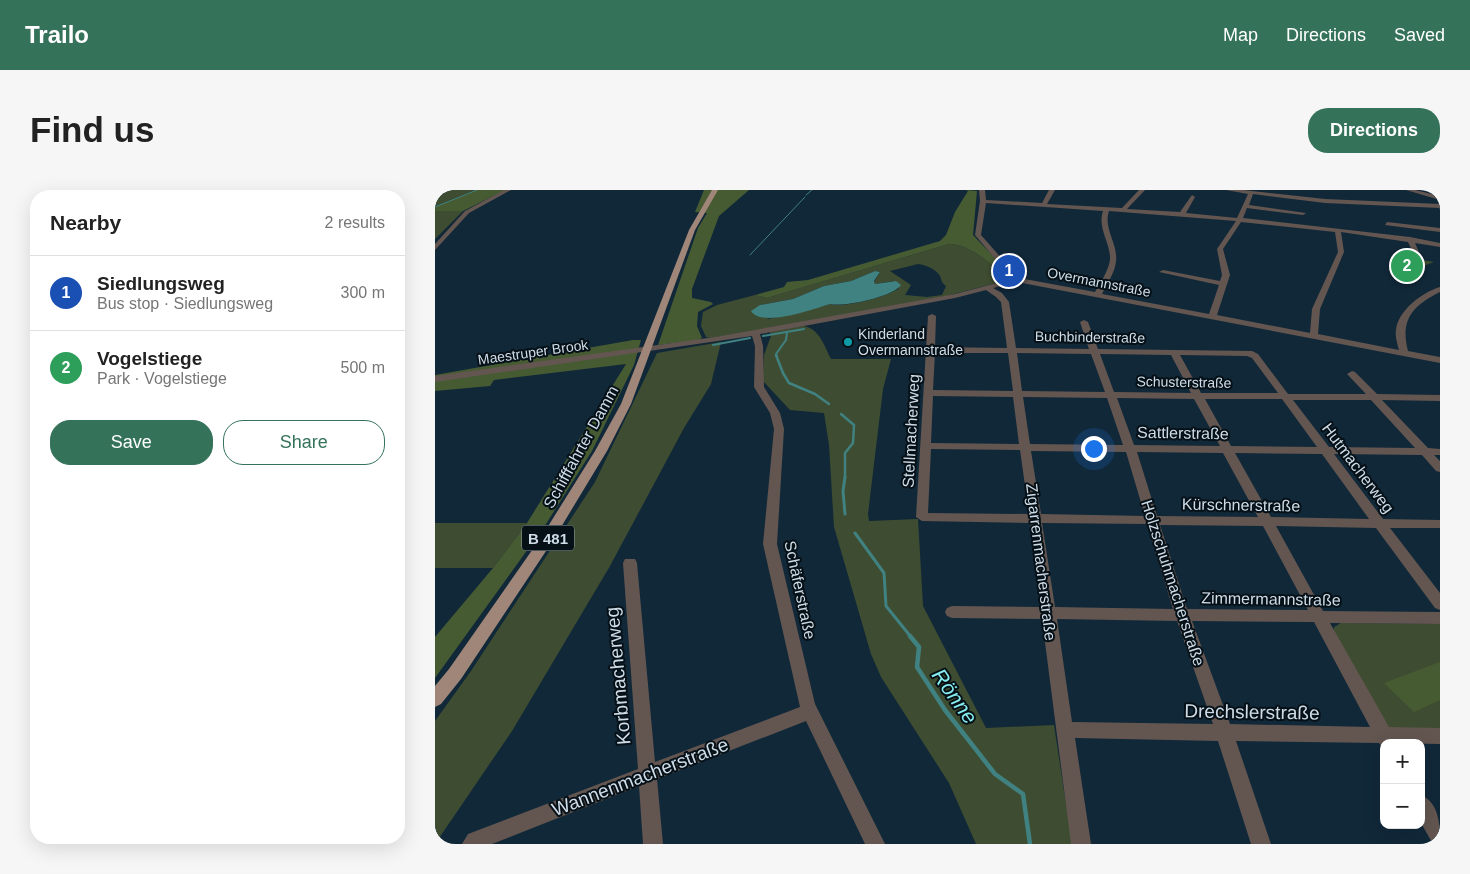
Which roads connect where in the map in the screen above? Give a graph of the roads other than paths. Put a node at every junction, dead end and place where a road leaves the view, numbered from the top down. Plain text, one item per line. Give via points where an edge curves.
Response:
1 (508, 190) edge
2 (715, 190) edge
3 (982, 190) edge
4 (1052, 190) edge
5 (1142, 190) edge
6 (1229, 190) edge
7 (1409, 190) edge
8 (1251, 193) junction
9 (1192, 197) dead end
10 (1440, 198) edge
11 (983, 201) junction
12 (1044, 204) junction
13 (1244, 206) junction
14 (1440, 206) edge
15 (1107, 208) junction
16 (1124, 209) junction
17 (1303, 213) dead end
18 (1182, 214) junction
19 (1239, 219) junction
20 (1387, 224) dead end
21 (1338, 230) junction
22 (1440, 230) edge
23 (1410, 240) junction
24 (1440, 245) edge
25 (435, 248) edge
26 (1419, 259) dead end
27 (1163, 272) dead end
28 (1017, 280) junction
29 (1223, 284) junction
30 (987, 288) junction
31 (1440, 289) edge
32 (1097, 296) junction
33 (932, 316) dead end
34 (1212, 317) junction
35 (1084, 322) dead end
36 (755, 333) junction
37 (1315, 336) junction
38 (931, 350) junction
39 (1012, 350) junction
40 (1094, 351) junction
41 (634, 352) joint
42 (1174, 352) junction
43 (1249, 353) joint
44 (1404, 353) junction
45 (1440, 360) edge
46 (1352, 374) dead end
47 (435, 379) edge
48 (928, 393) junction
49 (1018, 394) junction
50 (1110, 394) junction
51 (1199, 396) junction
52 (1285, 397) junction
53 (1373, 398) junction
54 (1440, 398) edge
55 (925, 446) junction
56 (1027, 447) junction
57 (1130, 448) junction
58 (1228, 450) junction
59 (1325, 451) junction
60 (1425, 452) junction
61 (1440, 452) edge
62 (1440, 468) edge
63 (922, 517) joint
64 (1036, 518) junction
65 (1151, 520) junction
66 (1265, 521) junction
67 (1379, 523) junction
68 (1440, 524) edge
69 (629, 563) dead end
70 (1440, 604) edge
71 (952, 612) dead end
72 (1047, 613) junction
73 (1182, 615) junction
74 (1321, 618) junction
75 (1440, 618) edge
76 (435, 699) edge
77 (810, 711) junction
78 (1064, 730) junction
79 (1224, 732) junction
80 (1440, 736) edge
81 (1386, 739) edge
82 (648, 774) junction
83 (1425, 811) edge
84 (1440, 838) edge
85 (471, 844) edge
86 (653, 844) edge
87 (875, 844) edge
88 (1081, 844) edge
89 (1261, 844) edge

1 - 25 street via 467,212
2 - 76 main road, Schifffahrter Damm / B 481 via 692,230 626,404 601,451 547,539
3 - 11 street
4 - 12 street
5 - 16 street
6 - 8 street
7 - 10 street
8 - 13 street
8 - 14 street via 1325,201
9 - 18 street
11 - 12 street
11 - 28 street via 978,235
12 - 15 street
13 - 17 street
13 - 19 street
15 - 16 street
15 - 32 street via 1103,221 1114,258
16 - 18 street
18 - 19 street
19 - 21 street
19 - 29 street via 1220,249 1226,275
20 - 22 street
21 - 23 street
21 - 37 street via 1341,252 1316,309
23 - 24 street
23 - 26 street
27 - 29 street
28 - 30 street, Overmannstraße
28 - 32 street, Overmannstraße
29 - 34 street
30 - 36 street, Overmannstraße
30 - 39 street, Zigarrenmacherstraße via 1005,302
31 - 44 street via 1418,302 1403,320 1399,328
32 - 34 street, Overmannstraße
33 - 38 street, Stellmacherweg
34 - 37 street, Overmannstraße
35 - 40 street, Holzschuhmacherstraße
36 - 41 street, Overmannstraße
36 - 77 street, Schäferstraße via 759,346 759,387 775,413 779,429 770,544
37 - 44 street, Overmannstraße
38 - 39 street, Buchbinderstraße
38 - 48 street, Stellmacherweg
39 - 40 street, Buchbinderstraße
39 - 49 street, Zigarrenmacherstraße
40 - 42 street, Buchbinderstraße
40 - 50 street, Holzschuhmacherstraße
41 - 47 street, Maestruper Brook
42 - 43 street, Buchbinderstraße
42 - 51 street
43 - 52 street, Hutmacherweg via 1255,356
44 - 45 street, Overmannstraße
46 - 53 street
48 - 49 street, Schusterstraße
48 - 55 street, Stellmacherweg
49 - 50 street, Schusterstraße
49 - 56 street, Zigarrenmacherstraße
50 - 51 street, Schusterstraße
50 - 57 street, Holzschuhmacherstraße
51 - 52 street, Schusterstraße
51 - 58 street
52 - 53 street, Schusterstraße
52 - 59 street, Hutmacherweg
53 - 54 street, Schusterstraße
53 - 60 street
55 - 56 street, Sattlerstraße
55 - 63 street, Stellmacherweg
56 - 57 street, Sattlerstraße
56 - 64 street, Zigarrenmacherstraße
57 - 58 street, Sattlerstraße
57 - 65 street, Holzschuhmacherstraße
58 - 59 street, Sattlerstraße
58 - 66 street
59 - 60 street, Sattlerstraße
59 - 67 street, Hutmacherweg
60 - 61 street, Sattlerstraße
60 - 62 street
63 - 64 street, Kürschnerstraße
64 - 65 street, Kürschnerstraße
64 - 72 street, Zigarrenmacherstraße
65 - 66 street, Kürschnerstraße
65 - 73 street, Holzschuhmacherstraße
66 - 67 street, Kürschnerstraße
66 - 74 street
67 - 68 street, Kürschnerstraße
67 - 70 street, Hutmacherweg
69 - 82 street, Korbmacherweg
71 - 72 street, Zimmermannstraße
72 - 73 street, Zimmermannstraße
72 - 78 street, Zigarrenmacherstraße
73 - 74 street, Zimmermannstraße
73 - 79 street, Holzschuhmacherstraße
74 - 75 street, Zimmermannstraße
74 - 81 street
77 - 82 street, Wannenmacherstraße
77 - 87 street, Schäferstraße
78 - 79 street, Drechslerstraße
78 - 88 street, Zigarrenmacherstraße
79 - 81 street, Drechslerstraße
79 - 89 street, Holzschuhmacherstraße
80 - 81 street, Drechslerstraße
82 - 85 street, Wannenmacherstraße
82 - 86 street, Korbmacherweg
83 - 84 street

